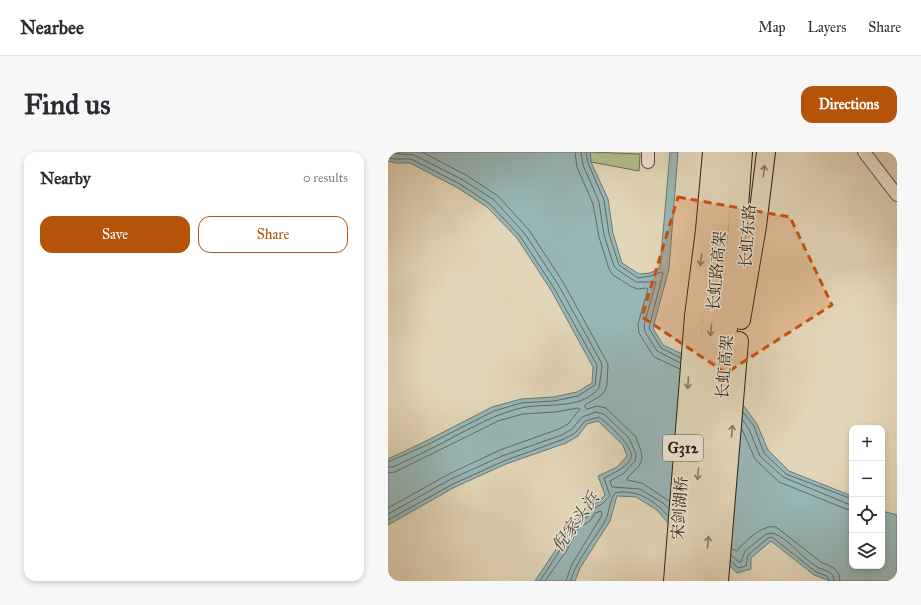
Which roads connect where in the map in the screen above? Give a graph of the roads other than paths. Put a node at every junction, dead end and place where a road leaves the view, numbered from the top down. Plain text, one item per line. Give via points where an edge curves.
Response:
1 (706, 152) edge
2 (712, 152) edge
3 (720, 152) edge
4 (726, 152) edge
5 (743, 152) edge
6 (752, 152) edge
7 (766, 152) edge
8 (864, 152) edge
9 (897, 195) edge
10 (720, 231) junction
11 (741, 320) junction
12 (673, 581) edge
13 (689, 581) edge
14 (704, 581) edge
15 (719, 581) edge

1 - 10 highway
2 - 10 highway, G312
3 - 10 highway
4 - 10 highway, 长虹路高架
5 - 10 highway, 长虹高架
6 - 10 highway
6 - 11 highway, 长虹东路
11 -> 7 highway
8 - 9 street
10 -> 12 highway, 宋剑湖桥 / G312 via 694,316
10 -> 13 highway, 长虹路高架
14 -> 10 highway, 长虹高架
15 -> 11 highway

